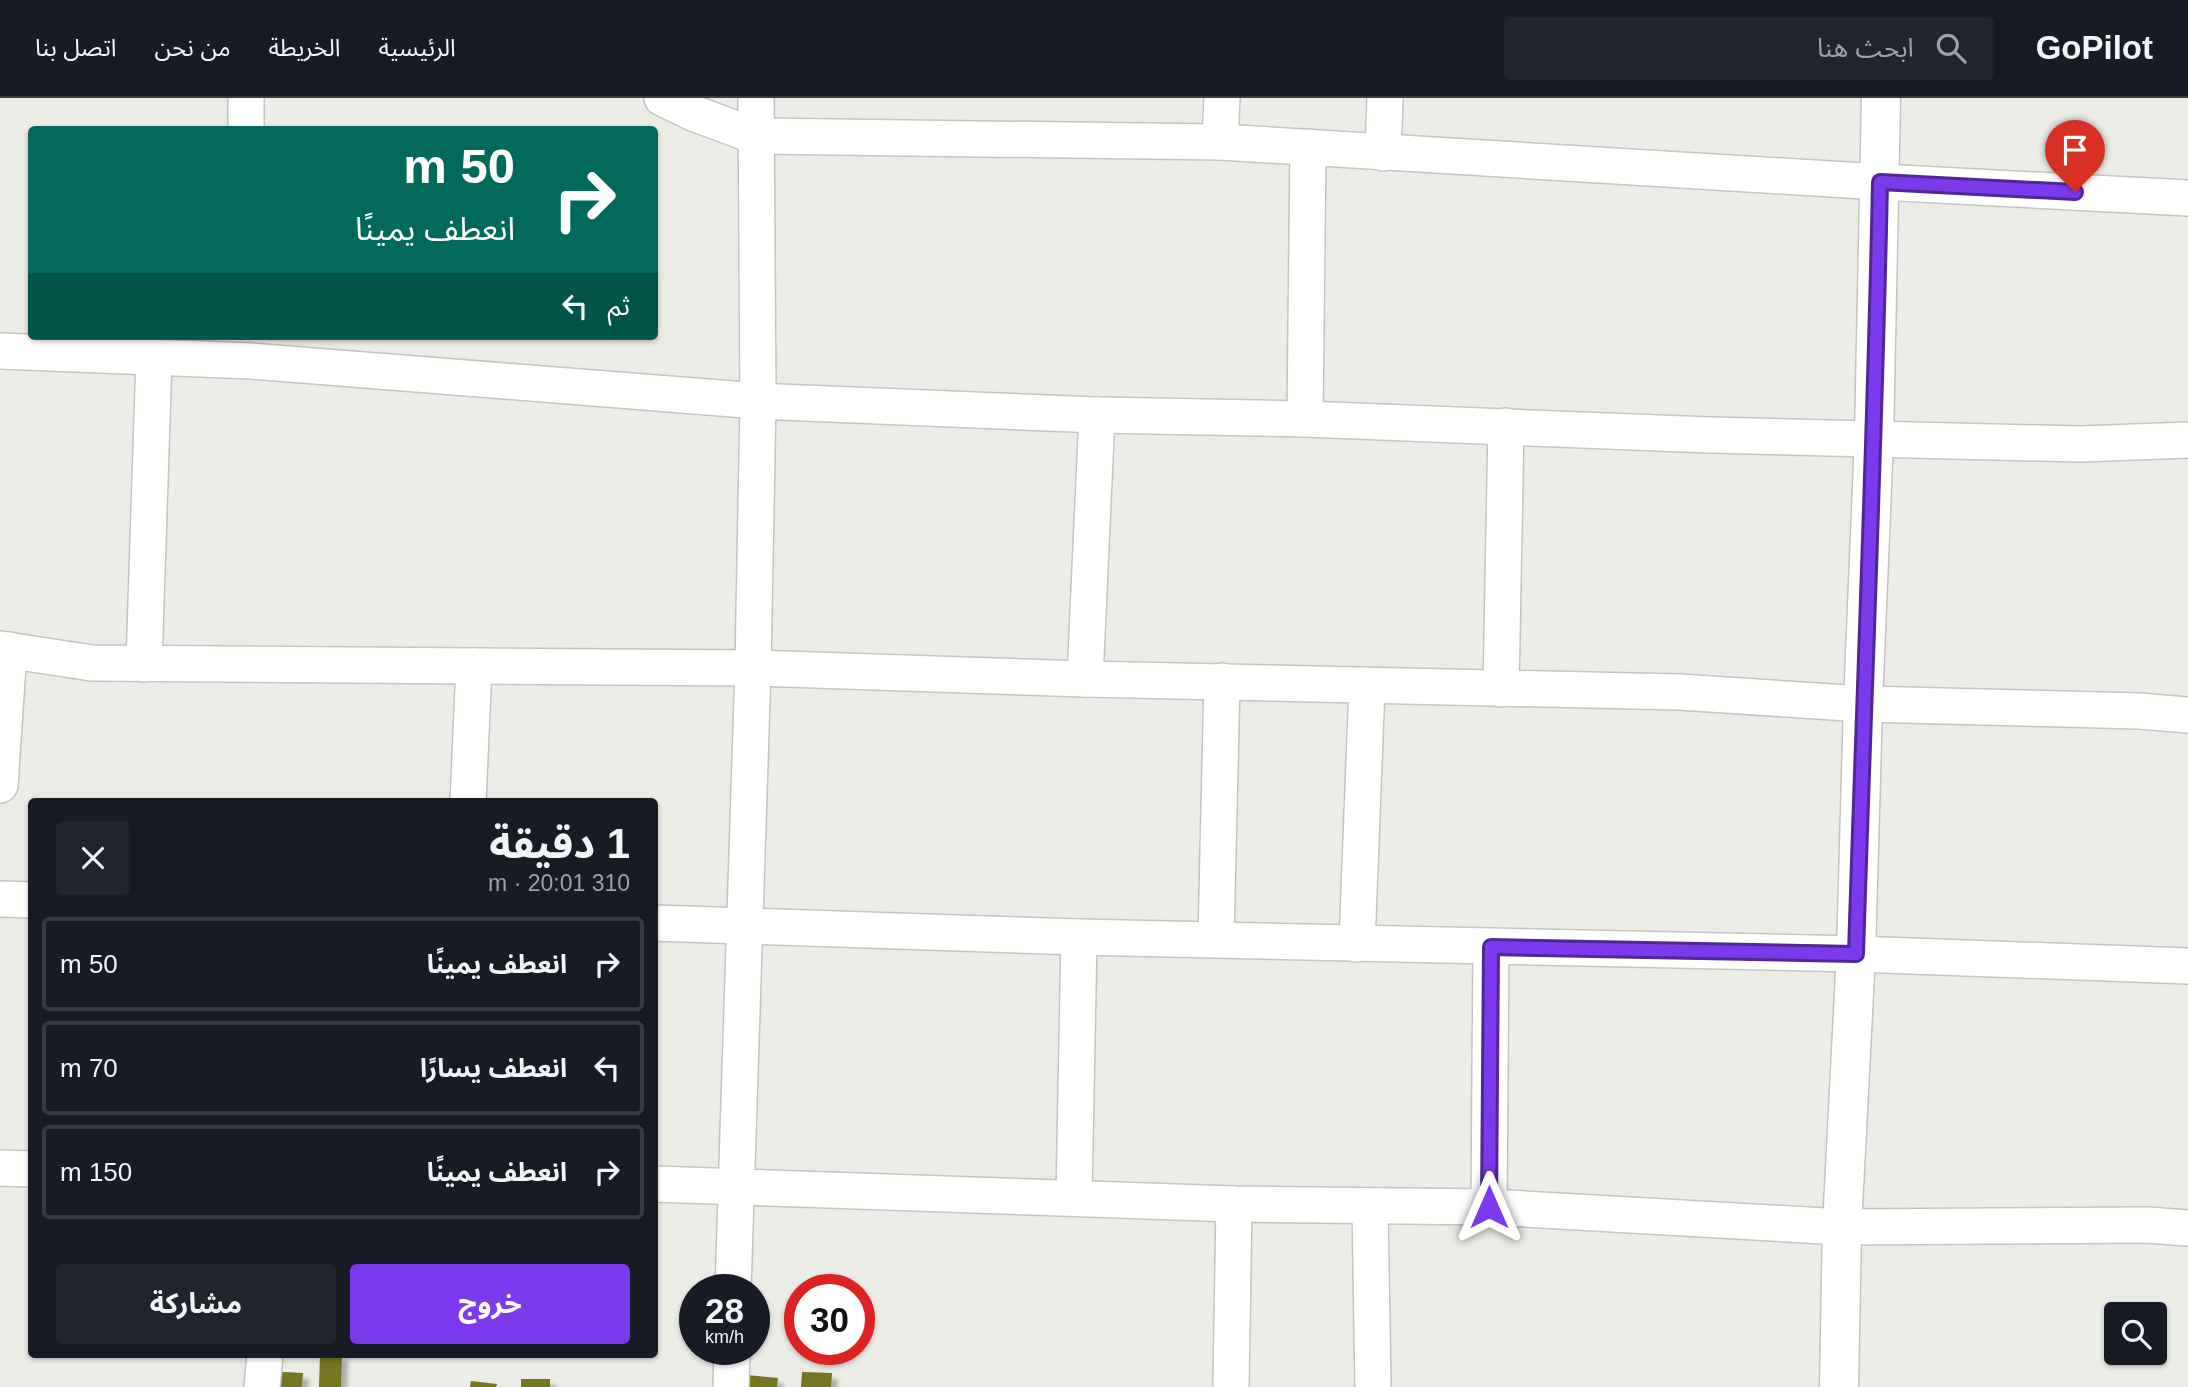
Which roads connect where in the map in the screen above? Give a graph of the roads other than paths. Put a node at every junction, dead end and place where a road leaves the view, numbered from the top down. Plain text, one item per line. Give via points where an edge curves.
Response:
1 (246, 98) edge
2 (662, 98) edge
3 (756, 98) edge
4 (1222, 98) edge
5 (1385, 98) edge
6 (1881, 98) edge
7 (246, 126) edge
8 (755, 136) junction
9 (1220, 142) junction
10 (1308, 147) junction
11 (1383, 153) junction
12 (1880, 182) junction
13 (2188, 198) edge
14 (251, 348) edge
15 (0, 351) edge
16 (154, 358) junction
17 (758, 401) junction
18 (1097, 415) junction
19 (1305, 419) junction
20 (1507, 426) junction
21 (1874, 438) junction
22 (2188, 440) edge
23 (5, 649) edge
24 (144, 664) junction
25 (474, 666) junction
26 (753, 668) junction
27 (1085, 679) junction
28 (1222, 681) junction
29 (1367, 685) junction
30 (1501, 690) junction
31 (1863, 704) junction
32 (2188, 715) edge
33 (0, 785) edge
34 (468, 798) edge
35 (0, 899) edge
36 (28, 900) edge
37 (658, 923) edge
38 (746, 926) junction
39 (1079, 937) junction
40 (1216, 939) junction
41 (1357, 944) junction
42 (1491, 947) junction
43 (1856, 954) junction
44 (2188, 966) edge
45 (0, 1168) edge
46 (28, 1169) edge
47 (658, 1184) edge
48 (735, 1186) junction
49 (1074, 1197) junction
50 (1234, 1204) junction
51 (1370, 1207) junction
52 (1489, 1207) junction
53 (1842, 1227) junction
54 (2188, 1228) edge
55 (733, 1274) edge
56 (265, 1358) edge
57 (732, 1365) edge
58 (262, 1387) edge
59 (731, 1387) edge
60 (1231, 1387) edge
61 (1373, 1387) edge
62 (1839, 1387) edge

1 - 7 street
2 - 8 street
3 - 8 street
4 - 9 street
5 - 11 street
6 - 12 street
8 - 9 street
8 - 17 street
9 - 10 street
10 - 11 street
10 - 19 street
11 - 12 street
12 - 13 street
12 - 21 street
14 - 16 street
14 - 17 street
15 - 16 street
16 - 24 street
17 - 18 street
17 - 26 street
18 - 19 street
18 - 27 street
19 - 20 street
20 - 21 street
20 - 30 street
21 - 22 street via 2080,444
21 - 31 street
23 - 24 street via 92,663
23 - 33 street
24 - 25 street
25 - 26 street
25 - 34 street
26 - 27 street
26 - 38 street
27 - 28 street
28 - 29 street
28 - 40 street
29 - 30 street
29 - 41 street
30 - 31 street via 1679,692
31 - 32 street
31 - 43 street
35 - 36 street
37 - 38 street
38 - 39 street
38 - 48 street
39 - 40 street
39 - 49 street
40 - 41 street
41 - 42 street
42 - 43 street
42 - 52 street
43 - 44 street
43 - 53 street
45 - 46 street
47 - 48 street
48 - 49 street
48 - 55 street
49 - 50 street
50 - 51 street
50 - 60 street
51 - 52 street
51 - 61 street
52 - 53 street
53 - 54 street
53 - 62 street
56 - 58 street
57 - 59 street

